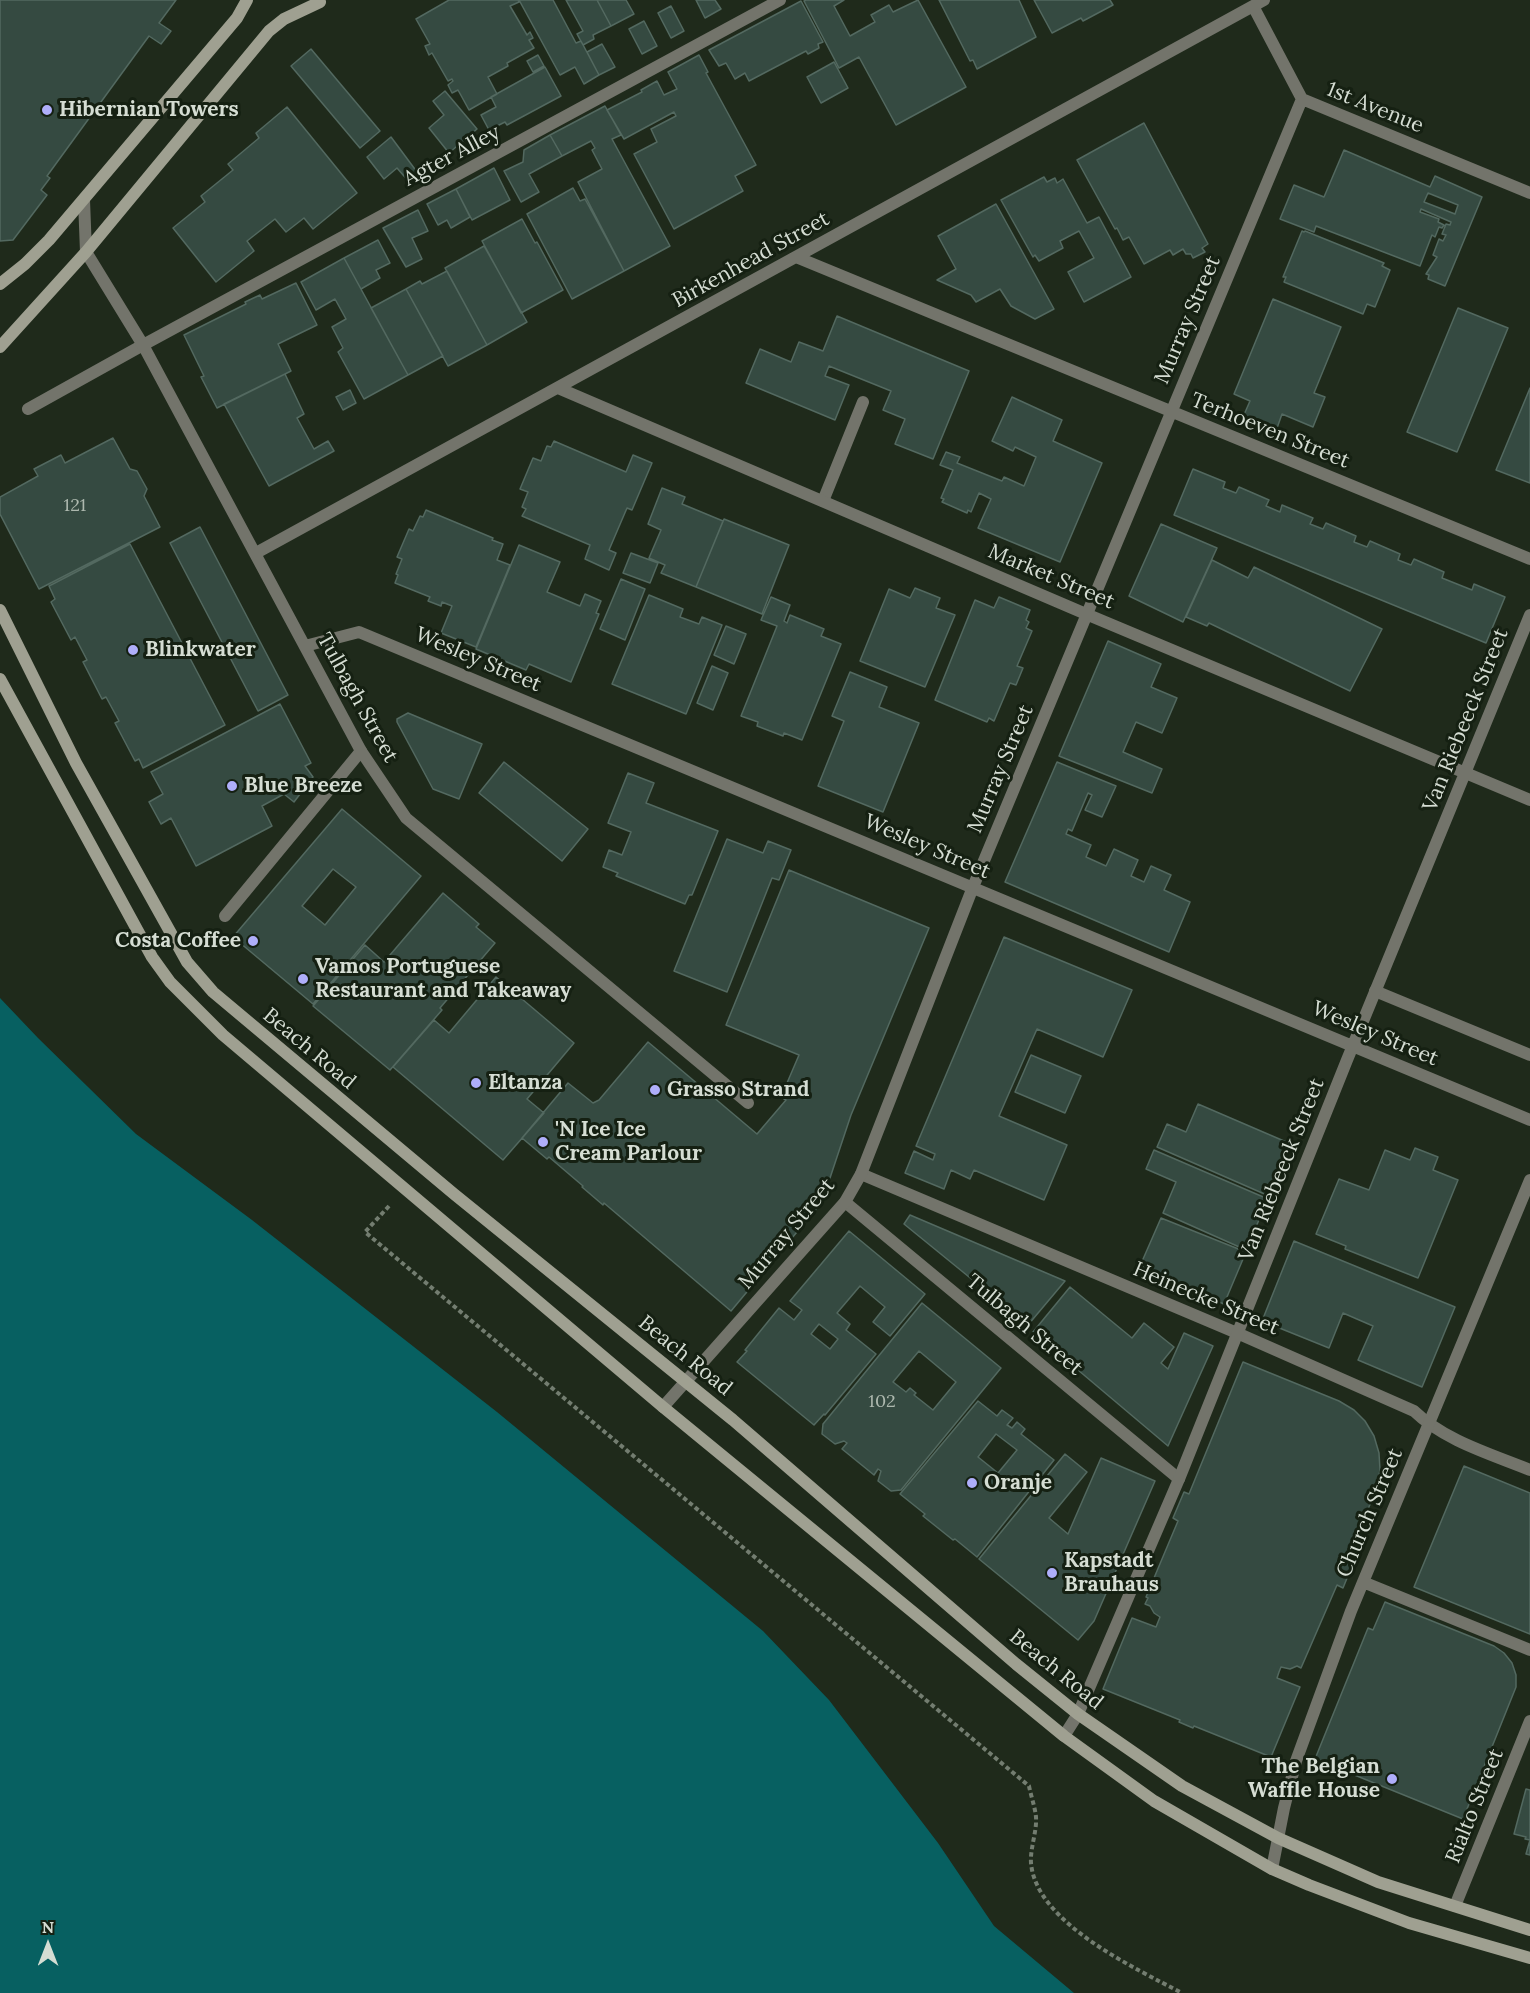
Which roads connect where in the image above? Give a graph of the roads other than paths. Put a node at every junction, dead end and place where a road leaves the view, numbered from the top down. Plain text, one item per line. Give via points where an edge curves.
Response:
1 (247, 0) edge
2 (297, 0) edge
3 (780, 0) edge
4 (323, 1) edge
5 (1259, 3) edge
6 (1302, 99) junction
7 (1530, 193) edge
8 (84, 200) junction
9 (86, 252) junction
10 (796, 257) junction
11 (0, 284) edge
12 (143, 345) junction
13 (0, 347) edge
14 (558, 388) junction
15 (863, 402) dead end
16 (28, 409) dead end
17 (1171, 411) junction
18 (823, 501) junction
19 (256, 553) junction
20 (1530, 559) edge
21 (0, 610) edge
22 (1086, 614) junction
23 (1530, 615) edge
24 (305, 646) junction
25 (0, 679) edge
26 (361, 751) junction
27 (1465, 772) junction
28 (1530, 800) edge
29 (973, 887) junction
30 (225, 916) dead end
31 (1375, 991) junction
32 (1353, 1046) junction
33 (1530, 1055) edge
34 (748, 1103) dead end
35 (1530, 1120) edge
36 (861, 1174) junction
37 (1530, 1180) edge
38 (845, 1202) junction
39 (1237, 1333) junction
40 (685, 1380) junction
41 (663, 1407) junction
42 (1428, 1425) junction
43 (1530, 1470) edge
44 (1179, 1479) junction
45 (1363, 1582) junction
46 (1530, 1650) edge
47 (1078, 1714) junction
48 (1530, 1721) edge
49 (1064, 1736) junction
50 (1278, 1838) junction
51 (1272, 1869) junction
52 (1455, 1906) junction
53 (1530, 1930) edge
54 (1530, 1959) edge

1 - 8 main road via 237,18
2 - 4 main road
3 - 12 street, Agter Alley
4 - 9 main road via 284,18 269,31
5 - 6 street, 1st Avenue
5 - 10 street, Birkenhead Street
6 - 7 street, 1st Avenue
6 - 17 street, Murray Street
8 - 9 street, Tulbagh Street
8 - 11 main road via 25,264
9 - 12 street, Tulbagh Street
9 - 13 main road
10 - 14 street, Birkenhead Street
10 - 17 street, Terhoeven Street
12 - 16 street, Agter Alley
12 - 19 street, Tulbagh Street
14 - 18 street, Market Street
14 - 19 street, Birkenhead Street
15 - 18 street
17 - 20 street, Terhoeven Street
17 - 22 street, Murray Street
18 - 22 street, Market Street
19 - 24 street, Tulbagh Street
21 - 40 main road, Beach Road via 76,763 187,962 213,993
22 - 27 street, Market Street
22 - 29 street, Murray Street
23 - 27 street, Van Riebeeck Street
24 - 26 street, Tulbagh Street
24 - 29 street, Wesley Street via 359,632
25 - 41 main road via 152,957 170,982 223,1035
26 - 30 street
26 - 34 street, Tulbagh Street via 406,818
27 - 28 street, Market Street
27 - 31 street, Van Riebeeck Street
29 - 32 street, Wesley Street
29 - 36 street, Murray Street
31 - 32 street, Van Riebeeck Street
31 - 33 street
32 - 35 street, Wesley Street
32 - 39 street, Van Riebeeck Street
36 - 38 street, Murray Street
36 - 39 street, Heinecke Street
37 - 42 street, Church Street
38 - 40 street, Murray Street
38 - 44 street, Tulbagh Street
39 - 42 street, Heinecke Street via 1414,1411
39 - 44 street, Van Riebeeck Street
40 - 41 street, Murray Street
40 - 47 main road, Beach Road
41 - 49 main road
42 - 43 street, Heinecke Street
42 - 45 street, Church Street
44 - 47 street, Van Riebeeck Street
45 - 46 street
45 - 50 street, Church Street via 1296,1761
47 - 49 street, Van Riebeeck Street
47 - 50 main road, Beach Road via 1182,1786
48 - 52 street, Rialto Street
49 - 51 main road via 1154,1801
50 - 51 street, Church Street
50 - 52 main road, Beach Road via 1378,1882
51 - 54 main road via 1409,1923
52 - 53 main road, Beach Road

